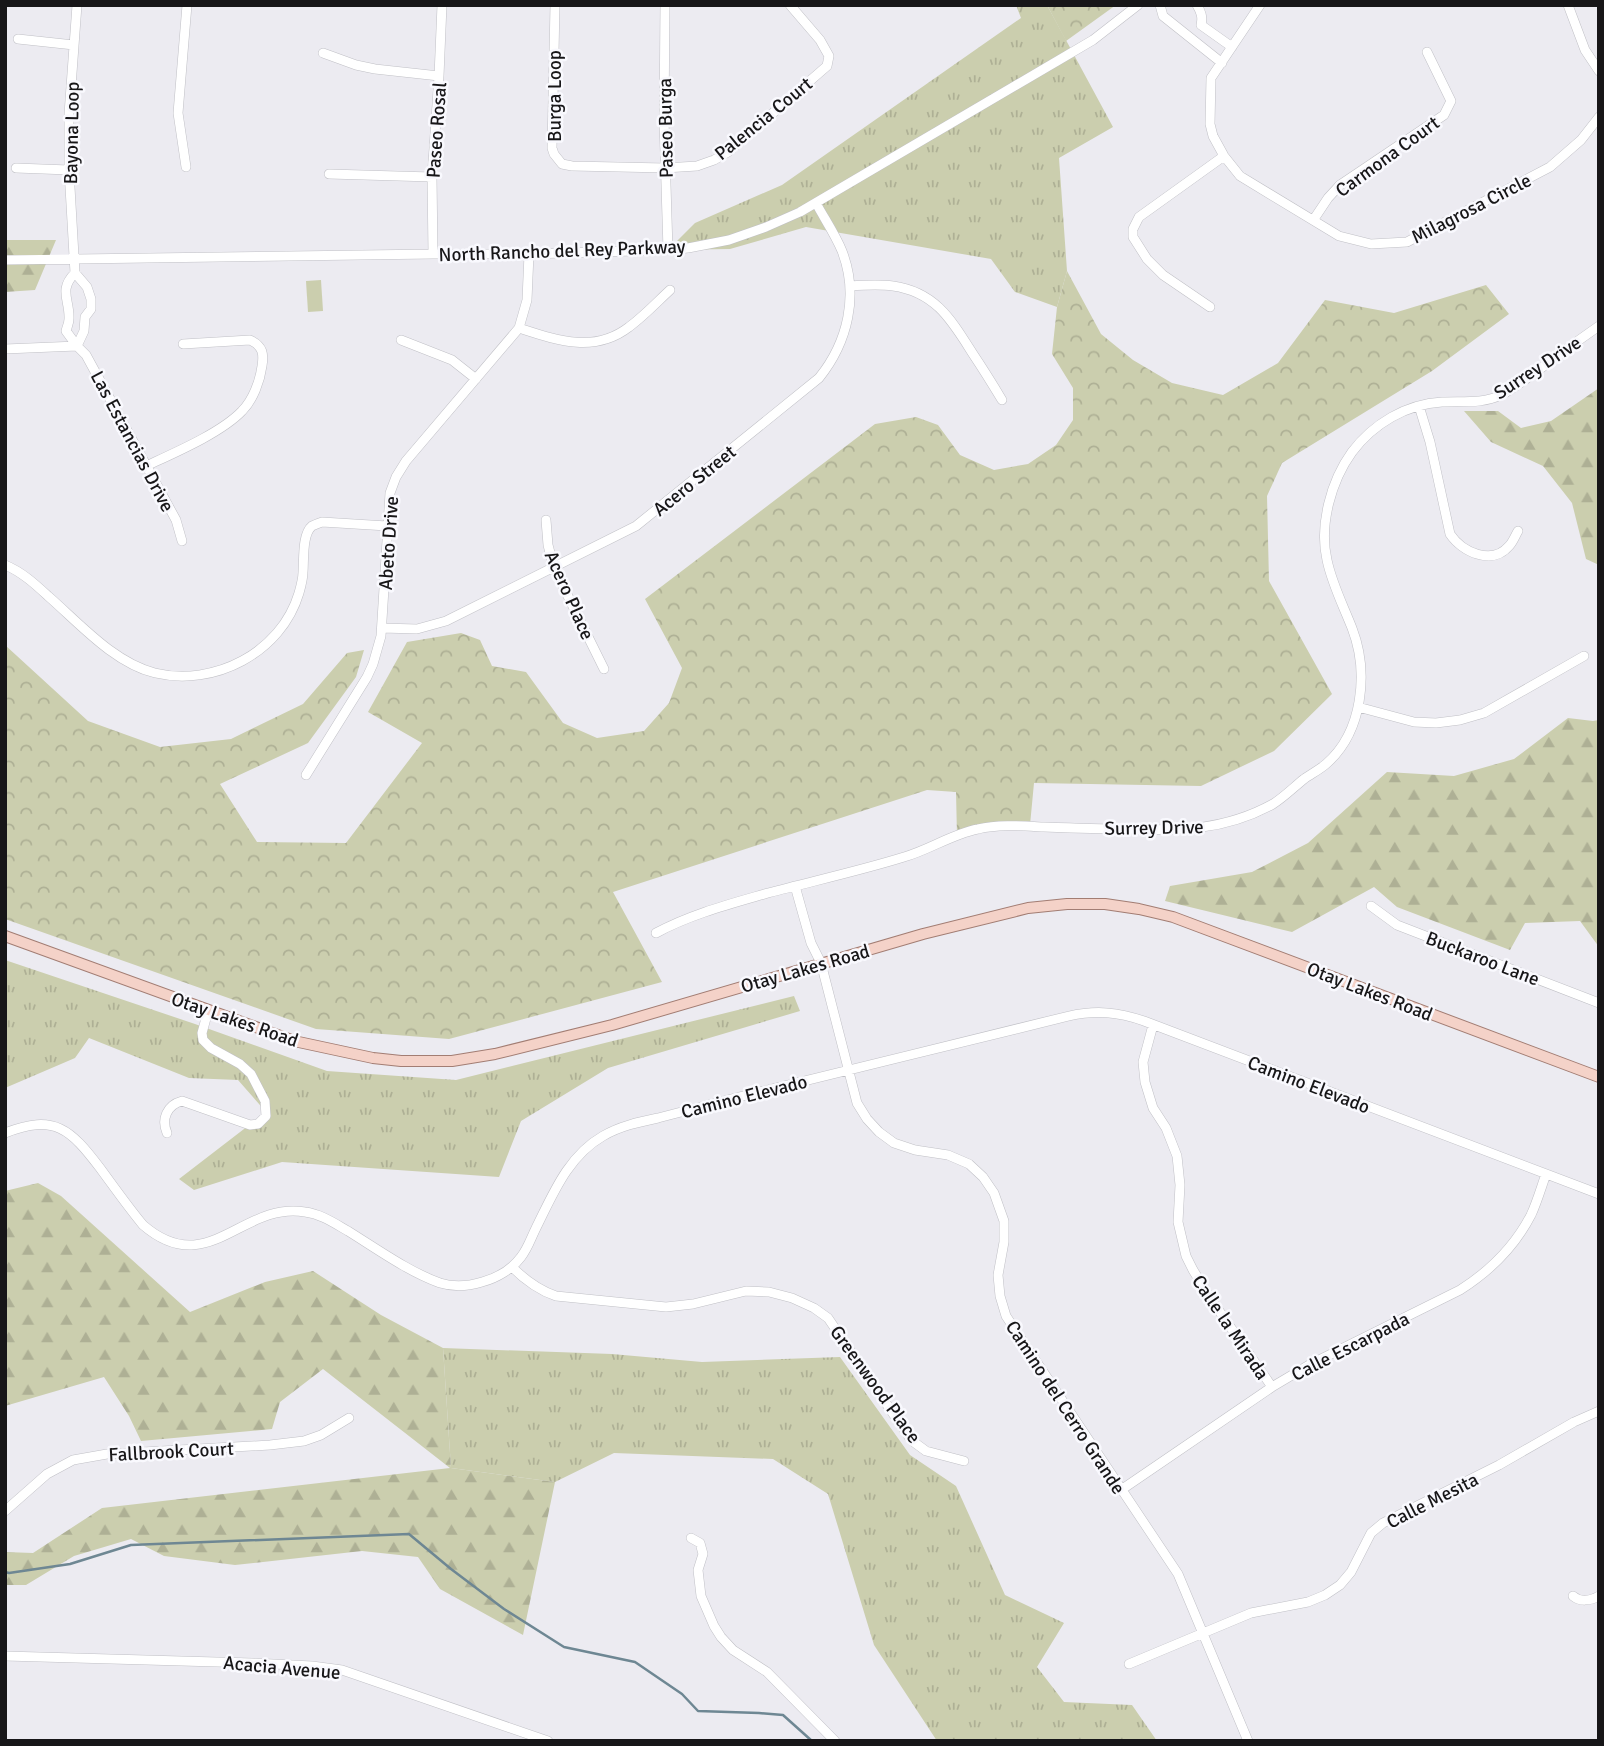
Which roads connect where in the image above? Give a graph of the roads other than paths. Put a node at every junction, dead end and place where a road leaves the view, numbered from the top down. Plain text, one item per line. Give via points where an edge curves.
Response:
1 (77, 5) edge
2 (187, 5) edge
3 (442, 5) edge
4 (555, 5) edge
5 (665, 5) edge
6 (790, 5) edge
7 (1138, 5) edge
8 (1160, 5) edge
9 (1197, 5) edge
10 (1260, 5) edge
11 (1568, 5) edge
12 (1201, 25) junction
13 (1190, 39) junction
14 (18, 40) dead end
15 (74, 45) junction
16 (1232, 47) junction
17 (1427, 52) dead end
18 (323, 53) dead end
19 (1222, 63) junction
20 (1599, 71) edge
21 (439, 76) junction
22 (1599, 117) edge
23 (1224, 156) junction
24 (186, 167) dead end
25 (16, 168) dead end
26 (665, 168) junction
27 (69, 170) junction
28 (329, 174) dead end
29 (432, 177) junction
30 (816, 203) junction
31 (1314, 219) junction
32 (668, 250) junction
33 (433, 254) junction
34 (529, 254) junction
35 (5, 260) edge
36 (75, 260) junction
37 (75, 272) junction
38 (850, 286) junction
39 (670, 290) dead end
40 (1210, 307) dead end
41 (69, 317) junction
42 (85, 317) junction
43 (1599, 326) edge
44 (519, 328) junction
45 (401, 341) dead end
46 (183, 344) dead end
47 (77, 346) junction
48 (5, 349) edge
49 (476, 379) junction
50 (1002, 400) dead end
51 (1419, 406) junction
52 (146, 466) junction
53 (546, 520) dead end
54 (387, 526) junction
55 (1518, 531) dead end
56 (182, 541) dead end
57 (5, 565) edge
58 (554, 568) junction
59 (382, 628) junction
60 (1584, 656) dead end
61 (604, 669) dead end
62 (1358, 707) junction
63 (306, 775) dead end
64 (795, 886) junction
65 (1371, 906) dead end
66 (656, 933) dead end
67 (5, 936) edge
68 (821, 963) junction
69 (1599, 1003) edge
70 (208, 1011) junction
71 (1153, 1025) junction
72 (848, 1071) junction
73 (1599, 1077) edge
74 (5, 1133) edge
75 (167, 1133) dead end
76 (1546, 1174) junction
77 (1599, 1194) edge
78 (512, 1267) junction
79 (1272, 1387) junction
80 (1599, 1411) edge
81 (349, 1418) dead end
82 (964, 1461) dead end
83 (1121, 1490) junction
84 (5, 1511) edge
85 (691, 1538) dead end
86 (1573, 1596) dead end
87 (1599, 1596) edge
88 (1202, 1632) junction
89 (5, 1656) edge
90 (1129, 1664) dead end
91 (548, 1741) edge
92 (835, 1741) edge
93 (1248, 1741) edge

1 - 15 street, Bayona Loop
2 - 24 street via 178,113
3 - 21 street, Paseo Rosal
4 - 26 street, Burga Loop via 554,154 562,164 572,166
5 - 26 street, Paseo Burga
6 - 26 street, Palencia Court via 820,40 829,56 827,66 721,156 696,166
7 - 30 street, North Rancho del Rey Parkway via 1093,40
8 - 13 street via 1163,16
9 - 12 street
10 - 16 street, Milagrosa Circle
11 - 20 street
12 - 13 street
12 - 16 street
13 - 19 street
14 - 15 street
15 - 27 street, Bayona Loop
16 - 19 street, Milagrosa Circle
17 - 31 street, Carmona Court via 1451,100 1444,115 1340,185
18 - 21 street via 375,69
19 - 23 street, Milagrosa Circle via 1211,78 1210,124
21 - 29 street, Paseo Rosal
22 - 31 street, Milagrosa Circle via 1550,167 1407,242 1350,240
23 - 31 street, Milagrosa Circle via 1240,176
23 - 40 street via 1139,217 1133,229 1147,259
25 - 27 street
26 - 32 street, Paseo Burga
27 - 36 street, Bayona Loop
28 - 29 street
29 - 33 street, Paseo Rosal
30 - 32 street, North Rancho del Rey Parkway via 748,234
30 - 38 street, Acero Street via 842,251
32 - 34 street, North Rancho del Rey Parkway
33 - 34 street, North Rancho del Rey Parkway
33 - 36 street, North Rancho del Rey Parkway
34 - 44 street, Abeto Drive via 527,300
35 - 36 street, North Rancho del Rey Parkway
36 - 37 street, Las Estancias Drive
37 - 41 street, Las Estancias Drive via 66,291
37 - 42 street, Las Estancias Drive via 91,299
38 - 50 street via 899,287 937,305
38 - 58 street, Acero Street via 844,337 834,358 810,387 636,526
39 - 44 street via 628,328 601,341 564,341
41 - 42 street
41 - 47 street, Las Estancias Drive via 66,331
42 - 47 street, Las Estancias Drive
43 - 51 street, Surrey Drive via 1500,395 1475,402
44 - 49 street, Abeto Drive
45 - 49 street via 452,360
46 - 52 street via 250,340 263,352 261,374 250,401 237,416
47 - 48 street
47 - 52 street, Las Estancias Drive
49 - 54 street, Abeto Drive via 396,477
51 - 55 street via 1453,539 1467,550 1487,555 1509,546
51 - 62 street, Surrey Drive via 1395,415 1357,445 1340,473 1327,513 1326,556 1360,657
52 - 56 street, Las Estancias Drive via 176,520
53 - 58 street, Acero Place
54 - 57 street via 313,525 305,541 299,594 280,629 243,661 198,675 164,675 121,658 35,584
54 - 59 street, Abeto Drive
58 - 59 street, Acero Street via 446,621 417,629
58 - 61 street, Acero Place
59 - 63 street, Abeto Drive via 367,677
60 - 62 street via 1484,713 1460,720 1414,722
62 - 64 street, Surrey Drive via 1346,737 1327,763 1275,803 1239,820 1193,830 978,829 904,857
64 - 66 street, Surrey Drive via 716,907
64 - 68 street, Camino del Cerro Grande
65 - 69 street, Buckaroo Lane via 1397,925
67 - 70 main road, Otay Lakes Road
68 - 70 main road, Otay Lakes Road via 612,1024 495,1054 452,1060 373,1058 294,1041
68 - 72 street, Camino del Cerro Grande
68 - 73 main road, Otay Lakes Road via 1028,908 1131,907 1173,917
70 - 75 street via 203,1041 251,1074 265,1101 266,1116 250,1125 182,1101 166,1113
71 - 72 street, Camino Elevado via 1117,1013 1086,1013
71 - 76 street, Camino Elevado
71 - 79 street, Calle la Mirada via 1143,1062 1145,1082 1177,1156 1178,1222 1186,1255
72 - 78 street, Camino Elevado via 605,1134 569,1167 526,1250
72 - 83 street, Camino del Cerro Grande via 861,1111 886,1138 969,1164 989,1185 1004,1222 998,1275 1006,1316
74 - 78 street via 37,1124 68,1132 143,1225 171,1241 208,1243 264,1215 301,1211 325,1218 442,1283 477,1283
76 - 77 street, Camino Elevado
76 - 79 street, Calle Escarpada via 1522,1230 1481,1275
78 - 82 street, Greenwood Place via 526,1282 556,1296 666,1307 757,1290 803,1302 828,1318 911,1440 926,1451
79 - 83 street, Calle Escarpada
80 - 88 street, Calle Mesita via 1383,1523 1371,1533 1351,1572 1325,1595 1251,1613
81 - 84 street, Fallbrook Court via 304,1441 73,1460 47,1474
83 - 88 street, Camino del Cerro Grande via 1178,1574
85 - 92 street via 700,1543 703,1554 698,1570 701,1596 721,1637 767,1672
86 - 87 street via 1592,1600
88 - 90 street, Calle Mesita
88 - 93 street, Camino del Cerro Grande
89 - 91 street, Acacia Avenue via 341,1670

